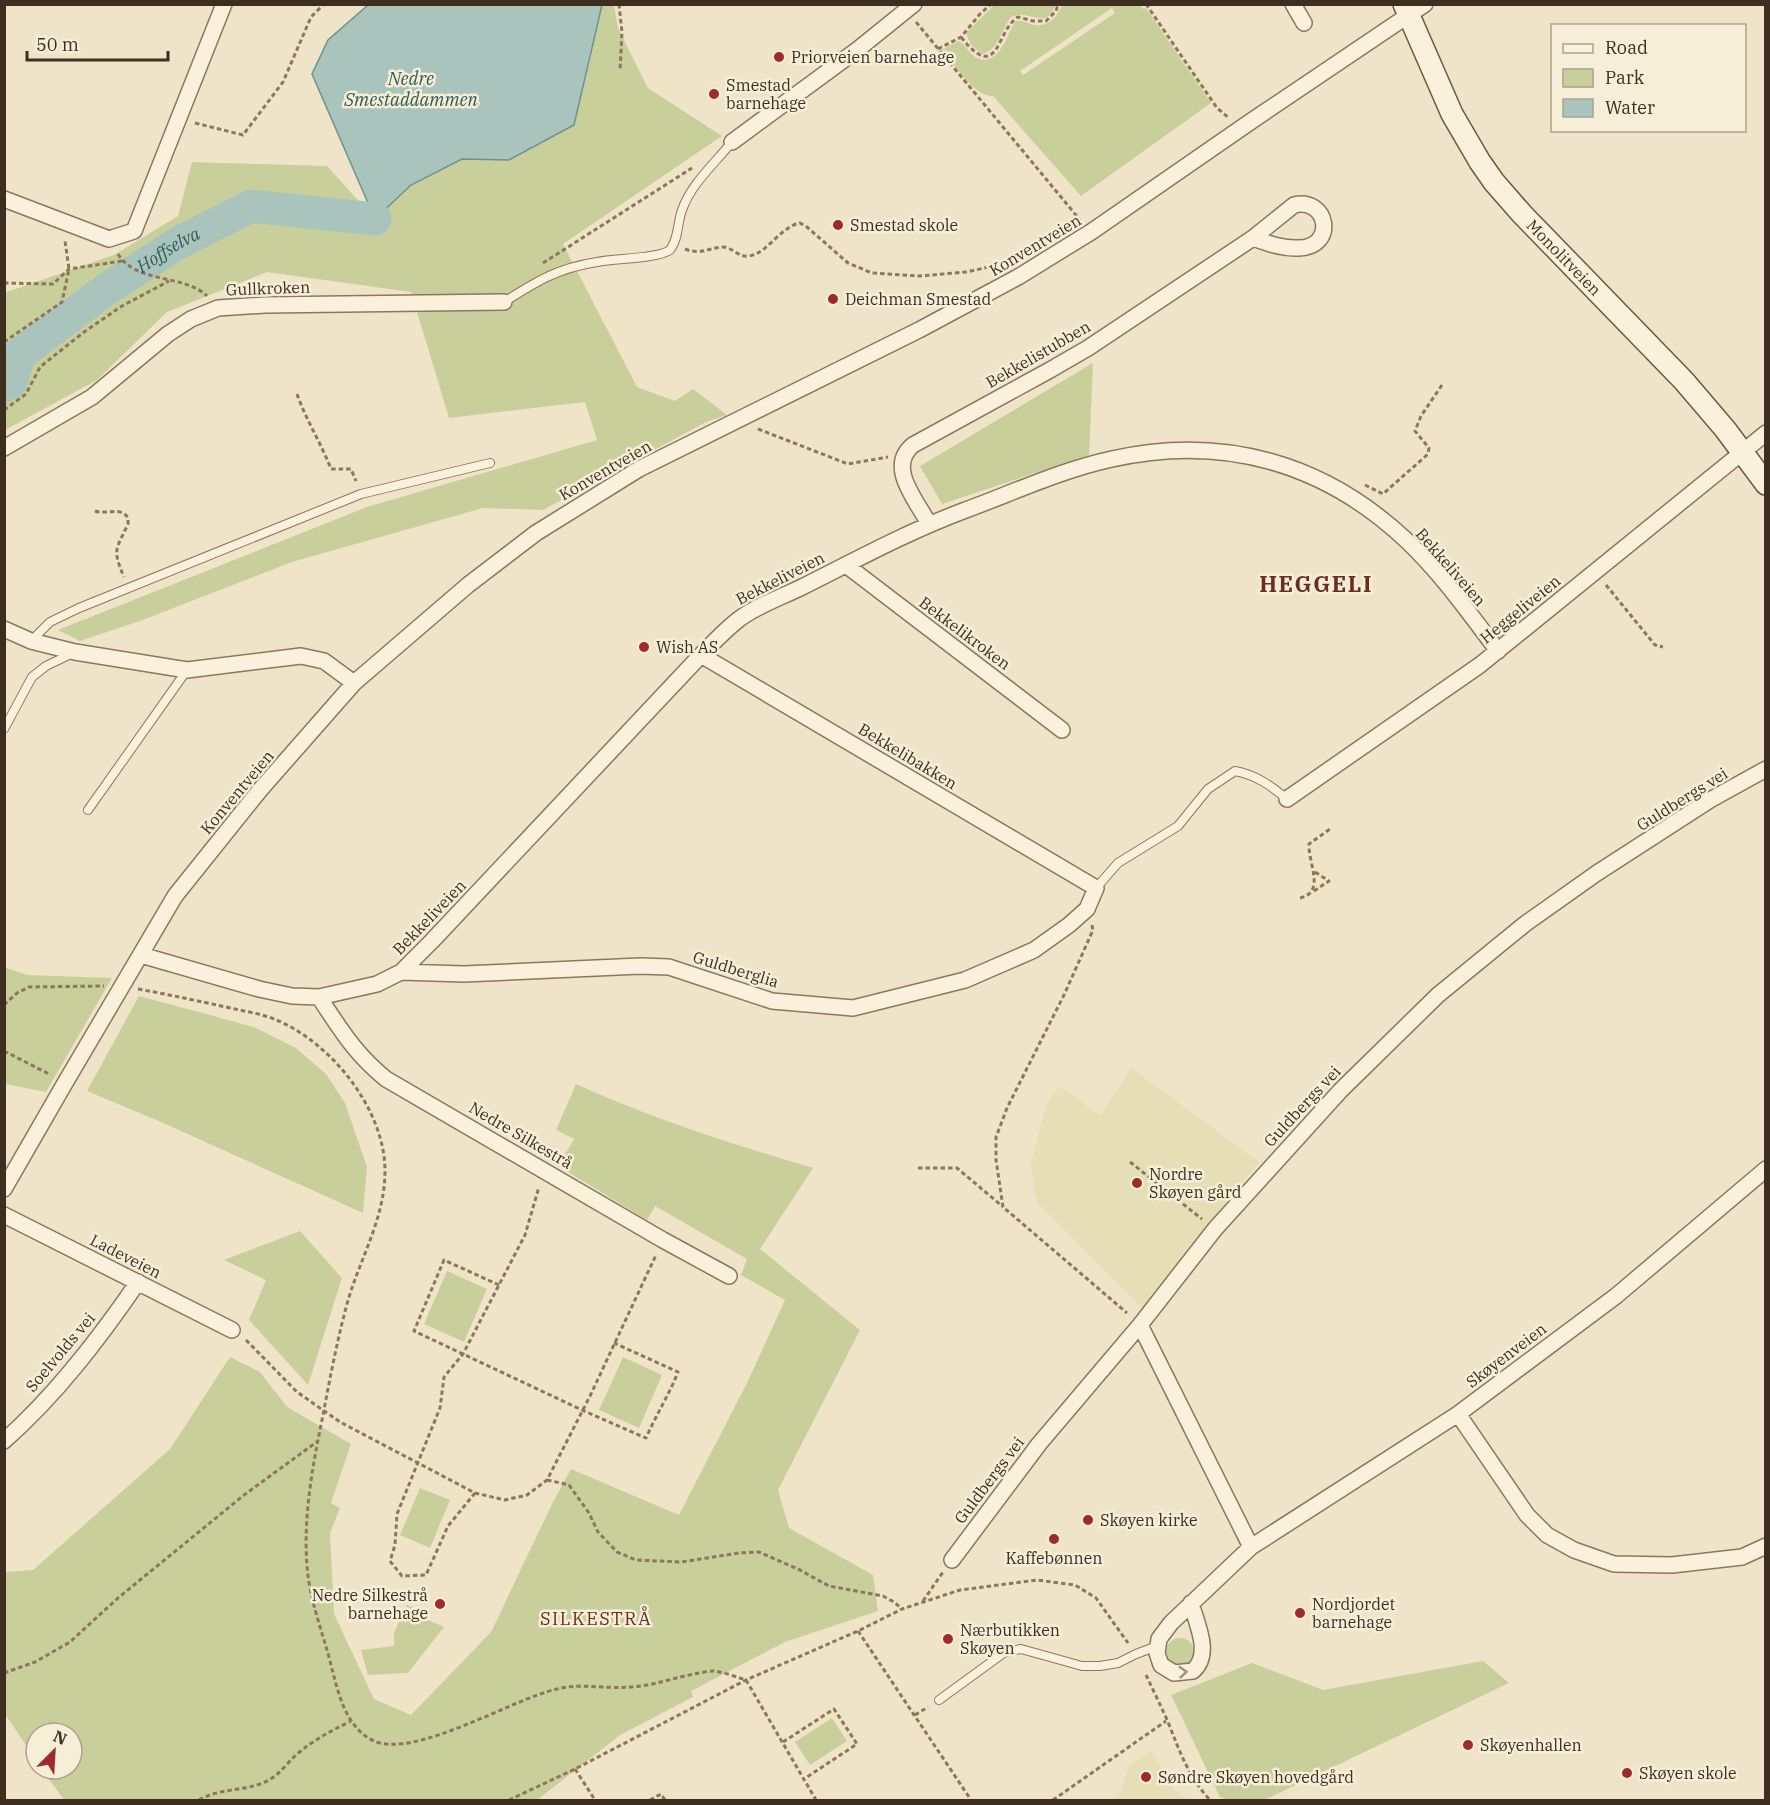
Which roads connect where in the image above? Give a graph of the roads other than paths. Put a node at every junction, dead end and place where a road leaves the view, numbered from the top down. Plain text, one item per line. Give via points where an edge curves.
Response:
1 (224, 4) edge
2 (1293, 4) edge
3 (911, 8) edge
4 (1413, 8) edge
5 (1304, 23) dead end
6 (732, 142) joint
7 (4, 199) edge
8 (1253, 238) dead end
9 (504, 302) joint
10 (1766, 434) edge
11 (4, 448) edge
12 (1742, 453) junction
13 (489, 463) dead end
14 (1766, 483) edge
15 (929, 524) junction
16 (846, 565) junction
17 (4, 629) edge
18 (31, 641) junction
19 (1497, 651) junction
20 (75, 652) junction
21 (701, 655) junction
22 (187, 670) junction
23 (354, 682) junction
24 (4, 729) edge
25 (1062, 730) dead end
26 (1766, 769) edge
27 (1287, 799) joint
28 (88, 810) dead end
29 (1096, 888) junction
30 (141, 955) junction
31 (401, 972) junction
32 (319, 997) junction
33 (1766, 1169) edge
34 (4, 1189) edge
35 (4, 1215) edge
36 (729, 1276) dead end
37 (138, 1282) junction
38 (1140, 1325) junction
39 (232, 1330) road end
40 (1458, 1414) junction
41 (4, 1441) edge
42 (1766, 1546) edge
43 (1251, 1547) junction
44 (952, 1560) road end
45 (1191, 1603) junction
46 (1157, 1646) junction
47 (939, 1700) dead end

1 - 7 street via 134,231 109,239
2 - 5 street
3 - 6 street
4 - 12 street, Monolitveien via 1452,114 1494,182 1709,409
4 - 23 street, Konventveien via 1091,232 1018,277 639,469 536,533
6 - 9 lane via 689,195 674,244 666,254 571,267 546,276
8 - 15 street, Bekkelistubben via 1088,348 905,451 902,475
9 - 11 street, Gullkroken via 218,308 168,334 92,397
10 - 12 street, Heggeliveien
12 - 14 street, Monolitveien
12 - 19 street, Heggeliveien
13 - 18 lane via 361,494 79,608 50,622
15 - 16 street, Bekkeliveien
15 - 19 street, Bekkeliveien via 1083,466 1112,459 1191,449 1247,454 1322,480 1388,524 1425,559
16 - 21 street, Bekkeliveien via 740,618
16 - 25 street, Bekkelikroken
17 - 18 street
18 - 20 street
19 - 27 street, Heggeliveien
20 - 22 street
20 - 24 lane via 32,677
21 - 29 street, Bekkelibakken
21 - 31 street, Bekkeliveien
22 - 23 street via 301,656 324,661
22 - 28 lane
23 - 30 street, Konventveien via 175,896
26 - 38 street, Guldbergs vei via 1597,873 1438,995 1341,1090 1215,1229
27 - 29 lane via 1251,774 1235,771 1208,789 1178,826 1118,863
29 - 31 street, Guldberglia via 1087,909 1034,950 965,980 853,1008 772,1000 669,967 464,974
30 - 32 street, Bekkeliveien via 259,989
30 - 34 street, Konventveien
31 - 32 street, Bekkeliveien via 377,984
32 - 36 street, Nedre Silkestrå via 352,1047 386,1079
33 - 40 street, Skøyenveien via 1616,1296
35 - 37 street, Ladeveien
37 - 39 street, Ladeveien
37 - 41 street, Soelvolds vei via 66,1377
38 - 43 street
38 - 44 street, Guldbergs vei via 1039,1444
40 - 42 street via 1527,1515 1547,1535 1574,1550 1614,1564 1672,1565 1742,1557
40 - 43 street, Skøyenveien
43 - 45 street, Skøyenveien
45 - 46 street, Skøyenveien via 1163,1631
46 -> 45 street via 1158,1660 1169,1671 1188,1673 1197,1667 1203,1647
46 - 47 lane via 1118,1663 1091,1666 1021,1649 1005,1652

